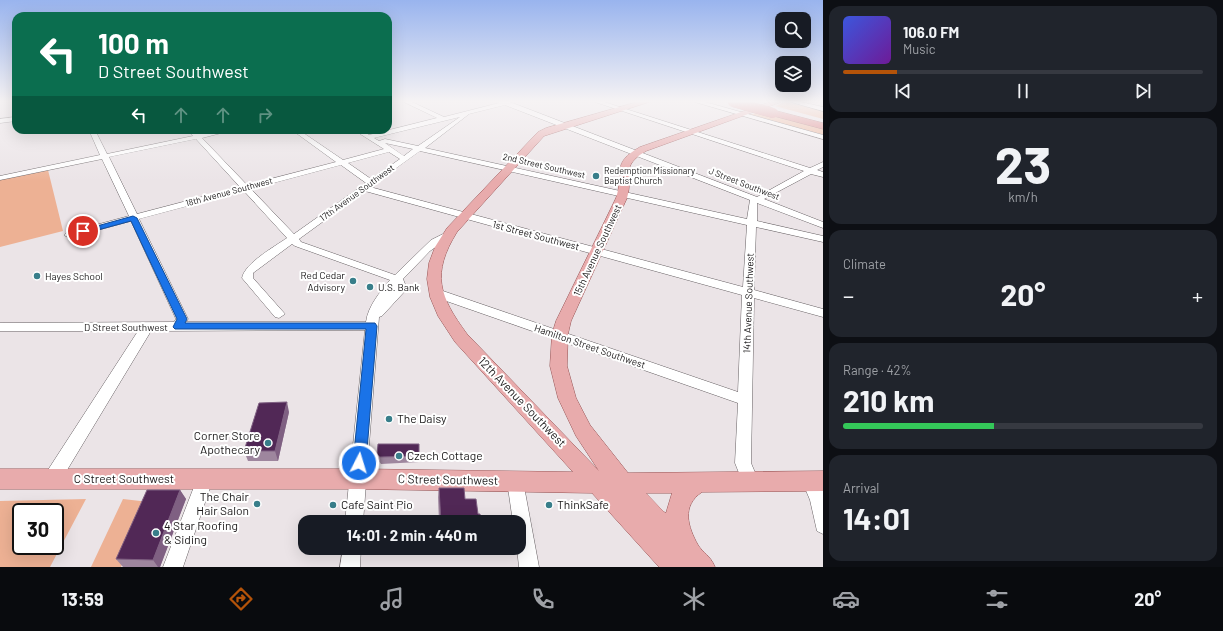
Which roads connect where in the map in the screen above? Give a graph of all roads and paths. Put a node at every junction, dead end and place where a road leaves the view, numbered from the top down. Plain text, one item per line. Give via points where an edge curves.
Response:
1 (402, 128) edge
2 (448, 128) edge
3 (545, 128) edge
4 (556, 128) edge
5 (570, 128) edge
6 (681, 128) edge
7 (702, 128) edge
8 (793, 128) edge
9 (392, 131) edge
10 (692, 132) junction
11 (94, 134) edge
12 (190, 134) edge
13 (195, 134) edge
14 (301, 134) edge
15 (363, 134) edge
16 (380, 134) edge
17 (541, 134) junction
18 (368, 137) junction
19 (823, 137) edge
20 (378, 143) junction
21 (418, 149) junction
22 (389, 150) junction
23 (635, 153) junction
24 (104, 156) junction
25 (405, 159) junction
26 (340, 162) junction
27 (823, 164) edge
28 (509, 169) junction
29 (810, 171) junction
30 (823, 175) edge
31 (0, 178) edge
32 (367, 186) junction
33 (246, 188) junction
34 (623, 194) junction
35 (756, 200) junction
36 (464, 216) junction
37 (133, 218) junction
38 (751, 223) junction
39 (823, 225) edge
40 (449, 234) junction
41 (69, 235) dead end
42 (823, 239) edge
43 (292, 240) junction
44 (596, 252) junction
45 (397, 280) junction
46 (436, 293) junction
47 (748, 293) junction
48 (823, 313) edge
49 (279, 314) dead end
50 (372, 322) junction
51 (0, 327) edge
52 (147, 327) junction
53 (178, 327) junction
54 (559, 336) junction
55 (745, 400) junction
56 (0, 479) edge
57 (52, 479) junction
58 (205, 479) junction
59 (358, 479) junction
60 (515, 481) junction
61 (816, 481) edge
62 (598, 482) junction
63 (700, 482) junction
64 (751, 482) junction
65 (622, 483) junction
66 (355, 515) edge
67 (823, 526) edge
68 (351, 555) edge
69 (702, 566) edge
70 (173, 567) edge
71 (350, 567) edge
72 (529, 567) edge
73 (676, 567) edge

1 - 9 street
2 - 21 street, 17th Avenue Southwest
3 - 17 main road
4 - 17 main road
5 - 23 street, J Street Southwest
6 - 10 street
7 - 10 main road
8 - 19 street
10 - 23 main road
10 - 29 street
11 - 24 street
12 - 24 street
13 - 33 street
14 - 26 street, 1st Street Southwest
15 - 18 street, 2nd Street Southwest
16 - 18 street
17 - 28 main road, 12th Avenue Southwest
18 - 20 street, 2nd Street Southwest
20 - 21 street, 2nd Street Southwest via 385,142
20 - 22 street, 2nd Street Southwest
21 - 25 street, 17th Avenue Southwest
21 - 28 street, 2nd Street Southwest
22 - 25 street, 2nd Street Southwest
22 - 26 street, 18th Avenue Southwest
23 - 34 main road, 15th Avenue Southwest via 626,161
23 - 35 street, J Street Southwest
24 - 31 street
24 - 37 street
25 - 32 street, 17th Avenue Southwest
26 - 32 street, 1st Street Southwest
26 - 33 street, 18th Avenue Southwest
27 - 29 street
28 - 34 street, 2nd Street Southwest
28 - 36 main road, 12th Avenue Southwest
29 - 30 street
29 - 35 street
32 - 36 street, 1st Street Southwest
32 - 43 street, 17th Avenue Southwest
33 - 37 street, 18th Avenue Southwest
33 - 43 street
34 - 38 street, 2nd Street Southwest
34 - 44 main road, 15th Avenue Southwest
35 - 38 street, 14th Avenue Southwest via 753,202
35 - 39 street, J Street Southwest
36 - 40 main road, 12th Avenue Southwest
36 - 44 street, 1st Street Southwest
37 - 41 street, 18th Avenue Southwest
37 - 53 street via 182,319
38 - 42 street, 2nd Street Southwest
38 - 47 street, 14th Avenue Southwest
40 - 45 street via 433,243
40 - 46 main road, 12th Avenue Southwest via 435,262 433,276
43 - 45 street
43 - 49 street, 17th Avenue Southwest via 248,273 247,278
44 - 47 street, 1st Street Southwest
44 - 54 main road, 15th Avenue Southwest
45 - 50 street via 401,289
46 - 54 street, Hamilton Street Southwest
46 - 62 main road, 12th Avenue Southwest via 444,313 462,338
47 - 48 street, 1st Street Southwest
47 - 55 street, 14th Avenue Southwest
50 - 53 street, D Street Southwest
50 - 59 street
51 - 52 street, D Street Southwest
52 - 53 street, D Street Southwest
52 - 57 street
54 - 55 street, Hamilton Street Southwest
54 - 65 main road, 15th Avenue Southwest via 559,372 568,402 590,440
55 - 64 street, 14th Avenue Southwest via 743,463
56 - 57 main road, C Street Southwest
57 - 58 main road, C Street Southwest
58 - 59 main road, C Street Southwest
58 - 70 street
59 - 60 main road, C Street Southwest
59 - 66 street
60 - 62 main road, C Street Southwest
60 - 72 street
61 - 64 main road, C Street Southwest
61 - 67 street
62 - 65 main road, C Street Southwest
62 - 73 main road, 12th Avenue Southwest
63 - 64 main road, C Street Southwest
63 - 65 main road, C Street Southwest
63 - 69 main road via 687,490 681,498 676,516 683,538
65 - 69 main road
68 - 71 street

